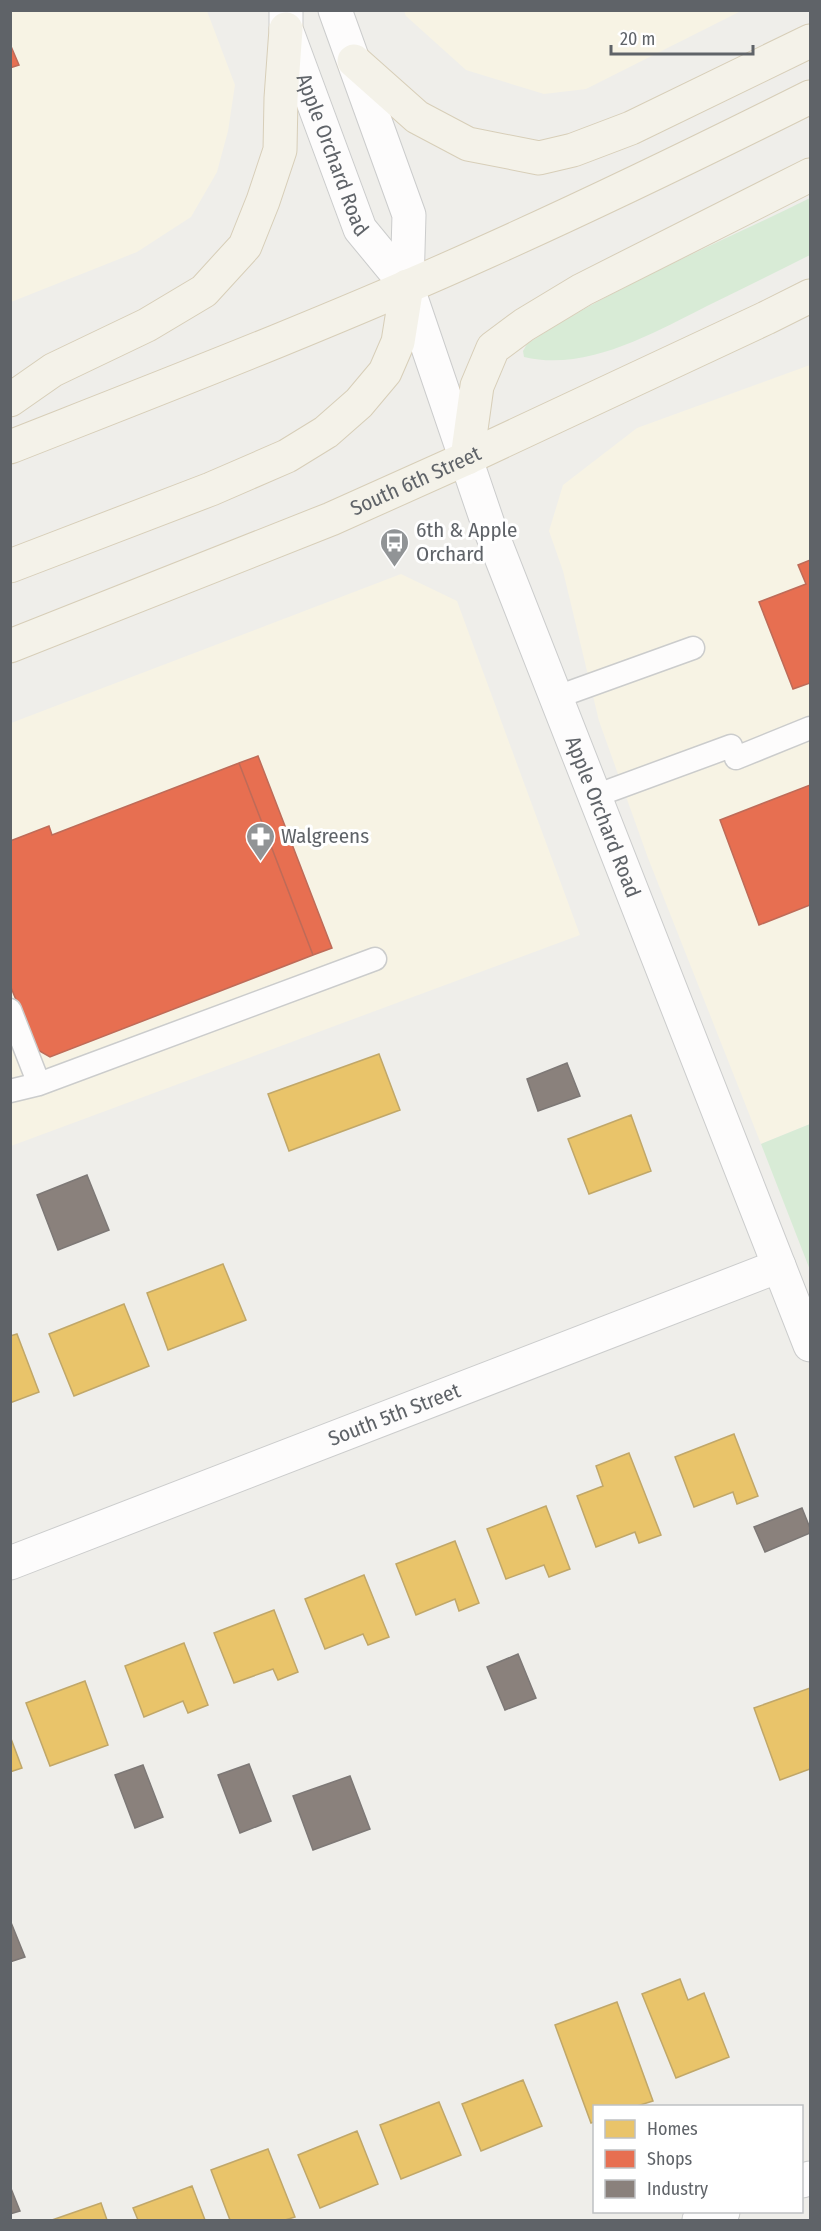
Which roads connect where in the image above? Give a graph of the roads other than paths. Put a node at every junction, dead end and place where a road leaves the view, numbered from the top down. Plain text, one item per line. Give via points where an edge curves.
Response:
1 (335, 10) edge
2 (286, 20) edge
3 (810, 41) edge
4 (354, 61) junction
5 (810, 97) edge
6 (810, 176) edge
7 (407, 286) junction
8 (810, 296) edge
9 (10, 400) edge
10 (10, 447) edge
11 (467, 458) junction
12 (10, 566) edge
13 (10, 646) edge
14 (693, 648) dead end
15 (557, 697) junction
16 (810, 729) edge
17 (595, 796) junction
18 (375, 959) dead end
19 (10, 1010) edge
20 (39, 1084) junction
21 (10, 1091) edge
22 (779, 1266) junction
23 (810, 1345) edge
24 (10, 1563) edge
25 (718, 2213) edge
26 (699, 2220) edge

1 - 4 street, Apple Orchard Road
2 - 7 street, Apple Orchard Road via 360,229
2 - 9 main road via 280,150 245,246 204,291 147,325 53,370
3 - 4 main road via 631,128 539,158 468,144 417,117
4 - 7 street, Apple Orchard Road via 409,215
5 - 7 main road via 622,190
6 - 11 main road via 582,290 494,348 477,386
7 - 10 main road
7 - 11 street, Apple Orchard Road
7 - 12 main road via 398,342 385,372 359,403 326,432 287,456 211,489
8 - 11 main road, South 6th Street
11 - 13 main road, South 6th Street via 331,519
11 - 15 street, Apple Orchard Road via 488,524
14 - 15 lane
15 - 17 street, Apple Orchard Road
16 - 17 lane
17 - 22 street, Apple Orchard Road
18 - 20 lane
19 - 20 lane
20 - 21 lane
22 - 23 street, Apple Orchard Road
22 - 24 street, South 5th Street
25 - 26 street

